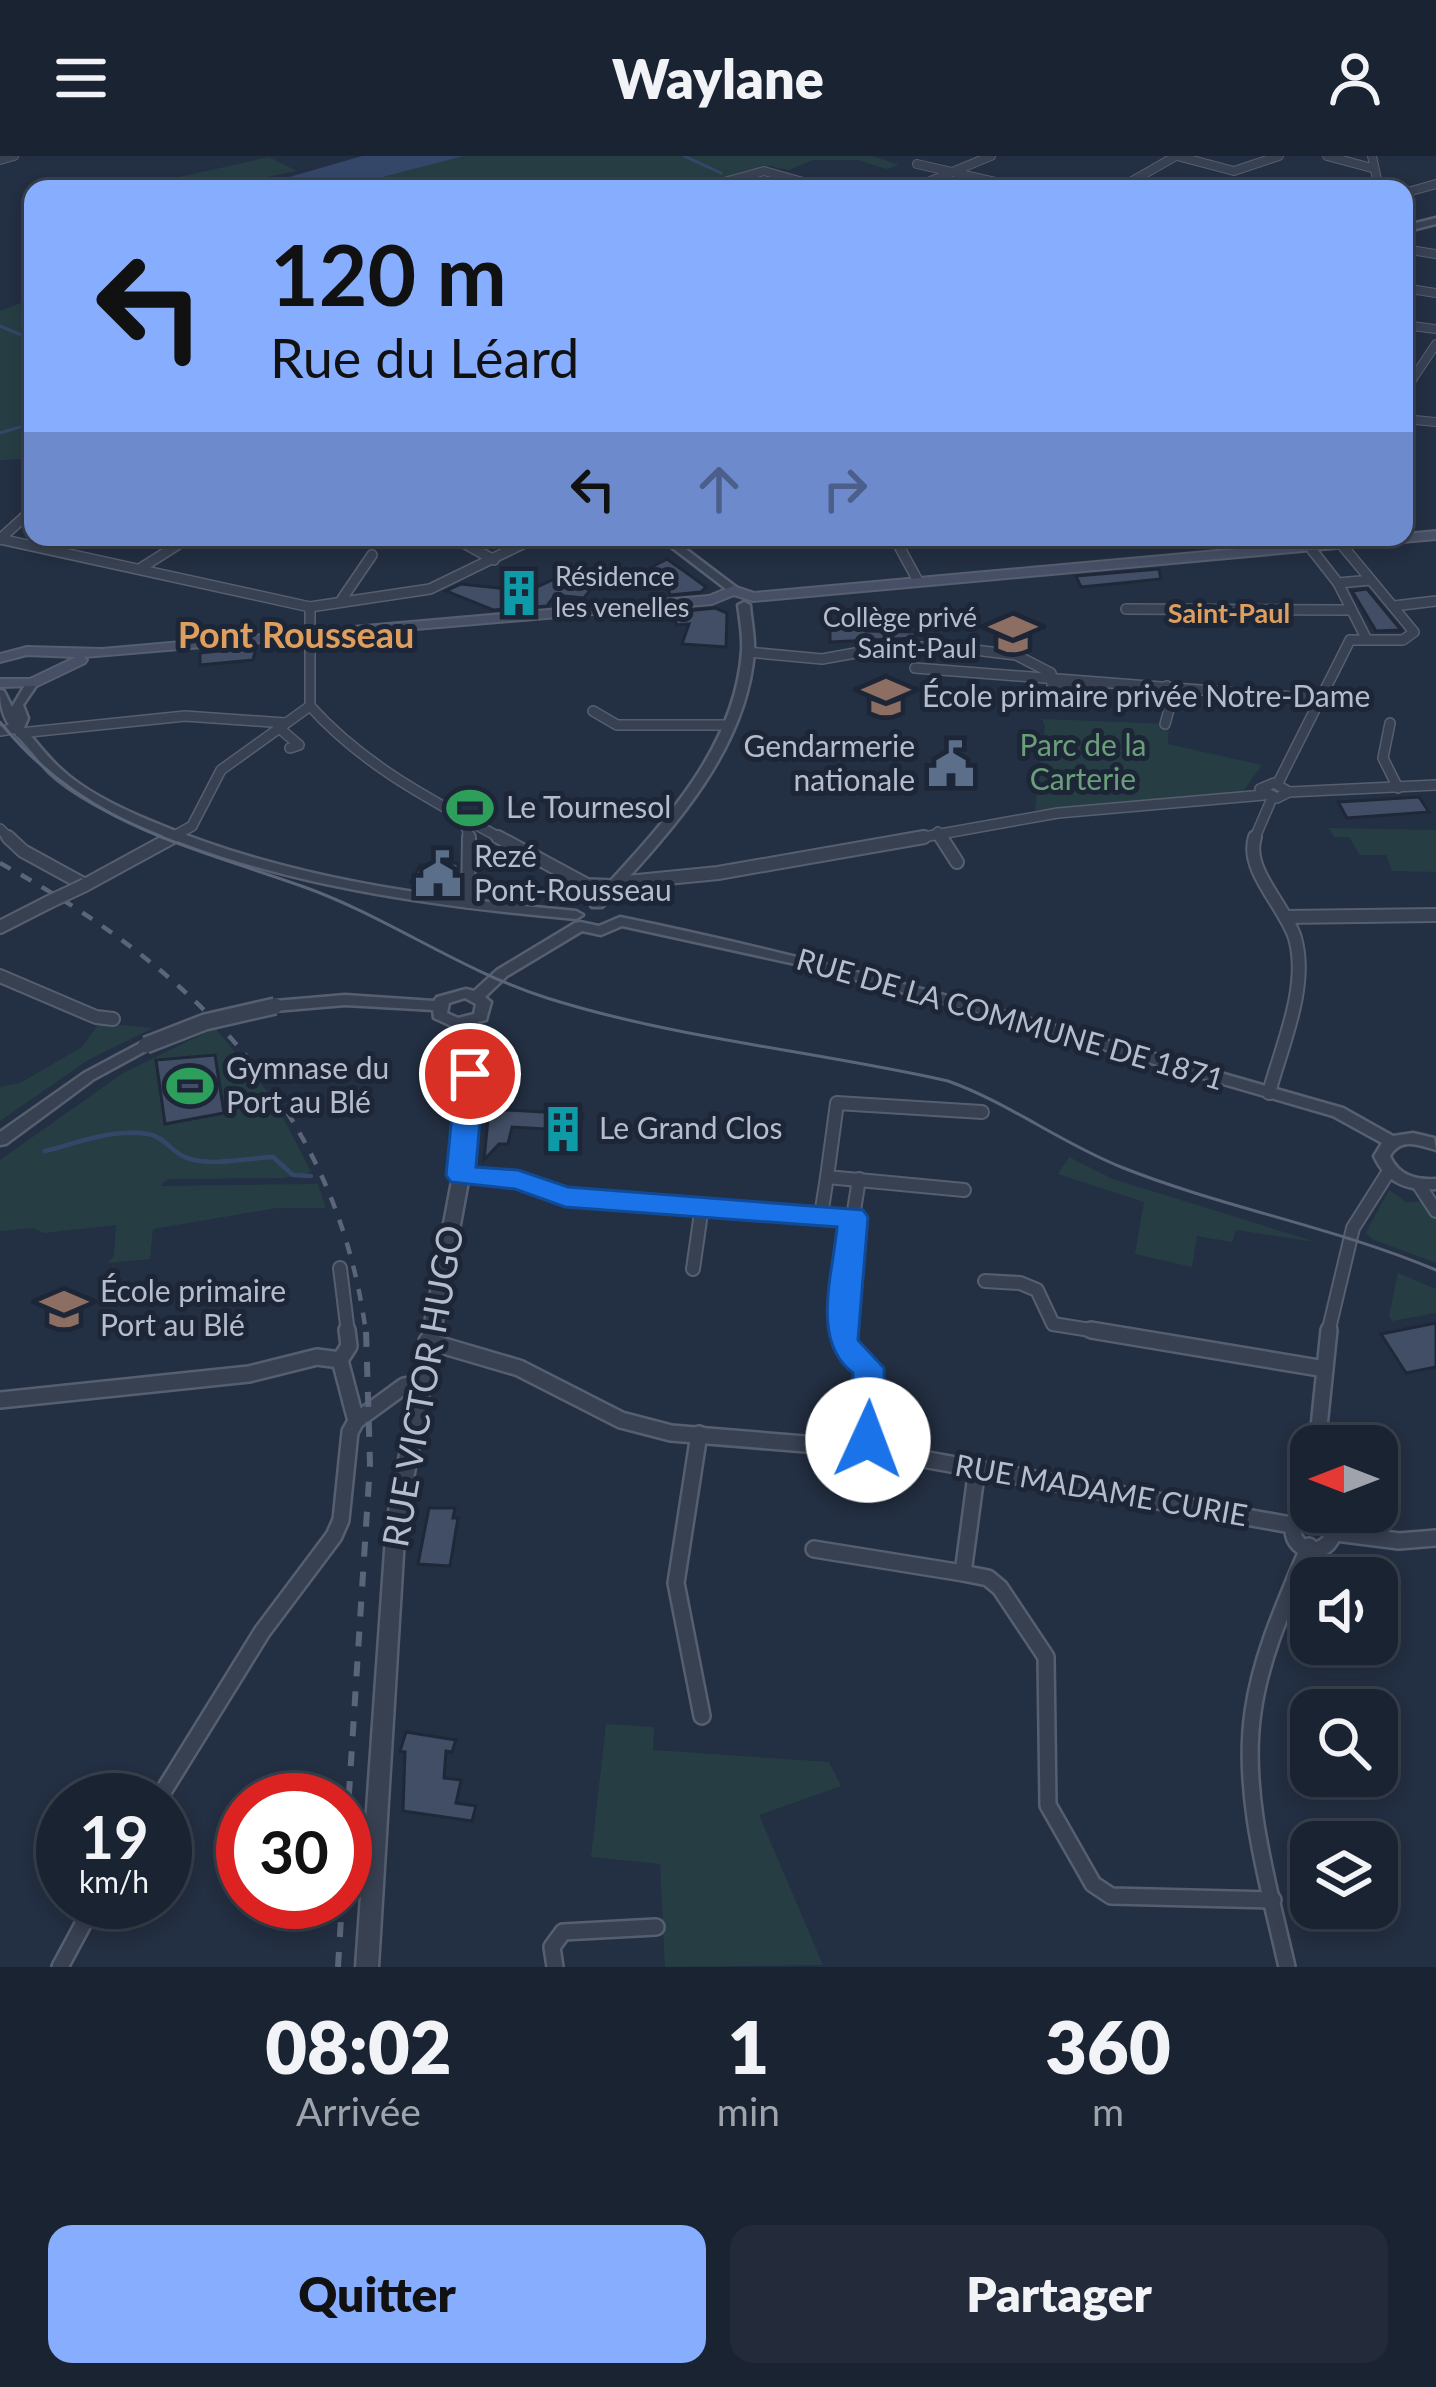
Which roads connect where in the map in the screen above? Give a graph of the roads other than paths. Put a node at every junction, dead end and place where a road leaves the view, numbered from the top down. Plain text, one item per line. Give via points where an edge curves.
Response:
1 (14, 156) edge
2 (942, 156) edge
3 (991, 156) edge
4 (1177, 156) edge
5 (1279, 156) edge
6 (1327, 156) edge
7 (1372, 156) edge
8 (0, 160) edge
9 (1372, 168) junction
10 (950, 171) junction
11 (732, 180) edge
12 (792, 180) edge
13 (930, 180) edge
14 (988, 180) edge
15 (1134, 180) edge
16 (1376, 180) edge
17 (1436, 344) edge
18 (1425, 360) junction
19 (1436, 362) edge
20 (1413, 374) edge
21 (1418, 375) junction
22 (1413, 381) edge
23 (24, 516) edge
24 (0, 539) edge
25 (38, 546) edge
26 (76, 546) edge
27 (176, 546) edge
28 (469, 546) edge
29 (520, 546) edge
30 (673, 546) edge
31 (899, 546) edge
32 (1309, 546) joint
33 (1339, 546) edge
34 (70, 552) junction
35 (372, 555) dead end
36 (494, 560) junction
37 (141, 568) junction
38 (1371, 580) junction
39 (918, 581) junction
40 (1338, 583) junction
41 (727, 594) junction
42 (342, 599) junction
43 (748, 601) junction
44 (1436, 601) edge
45 (1394, 606) junction
46 (310, 607) junction
47 (1126, 609) dead end
48 (1350, 610) junction
49 (309, 634) junction
50 (1365, 636) junction
51 (926, 647) dead end
52 (950, 647) dead end
53 (0, 649) edge
54 (20, 652) junction
55 (747, 652) junction
56 (0, 658) edge
57 (54, 662) junction
58 (915, 668) dead end
59 (1051, 676) junction
60 (0, 683) edge
61 (32, 683) junction
62 (1167, 686) junction
63 (0, 694) edge
64 (1319, 699) junction
65 (310, 706) junction
66 (593, 711) dead end
67 (1390, 723) dead end
68 (1165, 724) dead end
69 (281, 725) junction
70 (729, 725) junction
71 (19, 728) junction
72 (0, 731) edge
73 (290, 748) dead end
74 (1436, 785) edge
75 (1284, 788) junction
76 (1398, 788) junction
77 (1268, 796) junction
78 (463, 818) junction
79 (0, 829) edge
80 (938, 832) junction
81 (178, 836) junction
82 (506, 841) junction
83 (470, 846) junction
84 (957, 862) dead end
85 (620, 884) junction
86 (85, 885) junction
87 (587, 885) junction
88 (468, 902) junction
89 (595, 904) junction
90 (522, 909) junction
91 (617, 914) junction
92 (1436, 915) edge
93 (1285, 917) junction
94 (578, 920) junction
95 (0, 927) edge
96 (548, 946) junction
97 (0, 976) edge
98 (478, 996) junction
99 (438, 1006) junction
100 (113, 1019) dead end
101 (471, 1022) junction
102 (1270, 1093) junction
103 (982, 1112) dead end
104 (0, 1140) edge
105 (1392, 1142) junction
106 (1436, 1145) edge
107 (1389, 1171) junction
108 (461, 1175) junction
109 (827, 1177) junction
110 (859, 1179) junction
111 (1431, 1185) edge
112 (964, 1190) dead end
113 (701, 1206) junction
114 (1436, 1211) edge
115 (821, 1215) junction
116 (853, 1217) junction
117 (340, 1268) dead end
118 (693, 1269) dead end
119 (985, 1281) dead end
120 (427, 1341) junction
121 (340, 1360) junction
122 (1325, 1369) junction
123 (418, 1384) junction
124 (0, 1400) edge
125 (356, 1421) junction
126 (1319, 1425) edge
127 (699, 1434) junction
128 (868, 1449) junction
129 (977, 1468) junction
130 (1290, 1526) edge
131 (1292, 1533) edge
132 (1336, 1533) joint
133 (1436, 1538) edge
134 (1309, 1546) junction
135 (814, 1549) dead end
136 (964, 1573) junction
137 (702, 1716) dead end
138 (175, 1773) edge
139 (1273, 1900) junction
140 (656, 1927) dead end
141 (80, 1929) edge
142 (60, 1967) edge
143 (367, 1967) edge
144 (555, 1967) edge
145 (1287, 1967) edge

1 - 8 street
2 - 10 street via 919,163
3 - 10 street
4 - 5 street via 1234,171
4 - 15 street
6 - 9 street
7 - 9 street
9 - 16 street
10 - 13 street
10 - 14 street
11 - 12 street via 764,171
17 - 18 street
18 - 19 street
18 - 21 street
20 - 21 street
21 - 22 street
23 - 24 street
25 - 34 street
26 - 34 street
27 - 37 street
28 - 36 street
29 - 36 street
30 - 41 street
31 - 39 street
32 - 39 main road
32 - 40 street
33 - 38 street
34 - 37 street
35 - 42 street
36 - 42 street via 423,591
37 - 46 street
38 - 40 street
38 - 45 street
39 - 43 main road
40 - 48 street
41 - 43 main road via 727,605
41 - 49 main road
42 - 46 street
43 - 55 street
44 - 45 street
45 - 50 street via 1413,634
46 - 49 street
47 - 48 street
48 - 50 street
49 - 57 main road
49 - 65 street
50 - 64 street via 1348,642
51 - 55 street via 822,658
52 - 59 street via 996,650
53 - 54 main road
54 - 56 main road
54 - 57 main road
55 - 70 street
57 - 61 main road
58 - 59 street
59 - 62 street via 1052,685
60 - 61 main road
61 - 71 street via 16,705
62 - 64 street
62 - 68 street
63 - 71 street
64 - 75 street
65 - 69 street
65 - 78 street via 389,777
66 - 70 street via 617,725
67 - 76 street via 1383,758
69 - 71 street via 166,714
69 - 73 street via 299,745
69 - 81 street via 221,770 199,818
70 - 85 street
71 - 72 street
71 - 81 street via 67,781
74 - 76 street
75 - 76 street
75 - 77 street via 1261,787
77 - 80 street
77 - 93 street via 1252,844
78 - 82 street
78 - 83 street
79 - 86 street
80 - 84 street
80 - 85 street
81 - 86 street
81 - 88 street via 309,878
82 - 83 street
82 - 87 street
83 - 88 street
85 - 87 street
85 - 89 street
85 - 91 street
86 - 95 street, bridge
87 - 89 street
88 - 90 street
89 - 91 street
89 - 94 street
90 - 94 street
90 - 96 street via 546,929
91 - 94 street via 601,931
91 - 102 street, RUE DE LA COMMUNE DE 1871
92 - 93 street
93 - 102 street via 1298,968
94 - 96 street
96 - 98 street
97 - 100 street
98 - 99 street via 453,994
98 - 101 street, RUE VICTOR HUGO via 486,1009
99 - 101 street via 446,1021
99 - 104 street, bridge via 345,1000 205,1022 89,1076
101 - 108 street, RUE VICTOR HUGO
102 - 105 street, RUE DE LA COMMUNE DE 1871 via 1346,1115
103 - 109 street via 837,1102
105 - 106 street
105 - 107 street via 1382,1156
107 - 111 street
107 - 122 street via 1349,1238
108 - 113 street via 518,1180 565,1197
108 - 120 street, RUE VICTOR HUGO
109 - 110 street
109 - 115 street
110 - 112 street
110 - 116 street
111 - 114 street
113 - 115 street
113 - 118 street
115 - 116 street
116 - 128 street via 842,1340 871,1377
117 - 121 street via 349,1346
119 - 122 street via 1036,1290 1053,1324
120 - 123 street, RUE VICTOR HUGO
120 - 127 street, RUE MADAME CURIE via 518,1368 620,1420
121 - 124 street
121 - 125 street
122 - 126 street
123 - 125 street
123 - 143 street, RUE VICTOR HUGO via 395,1522
125 - 138 street via 334,1537 270,1619
127 - 128 street, RUE MADAME CURIE
127 - 137 street via 676,1583
128 - 129 street, RUE MADAME CURIE
129 - 130 street, RUE MADAME CURIE
129 - 136 street
131 - 134 street
132 - 133 street
132 - 134 street via 1328,1546
134 - 139 street via 1253,1714
135 - 136 street
136 - 139 street via 1000,1588 1046,1657 1048,1805 1094,1884 1112,1896
139 - 145 street
140 - 144 street via 563,1932 552,1947
141 - 142 street

